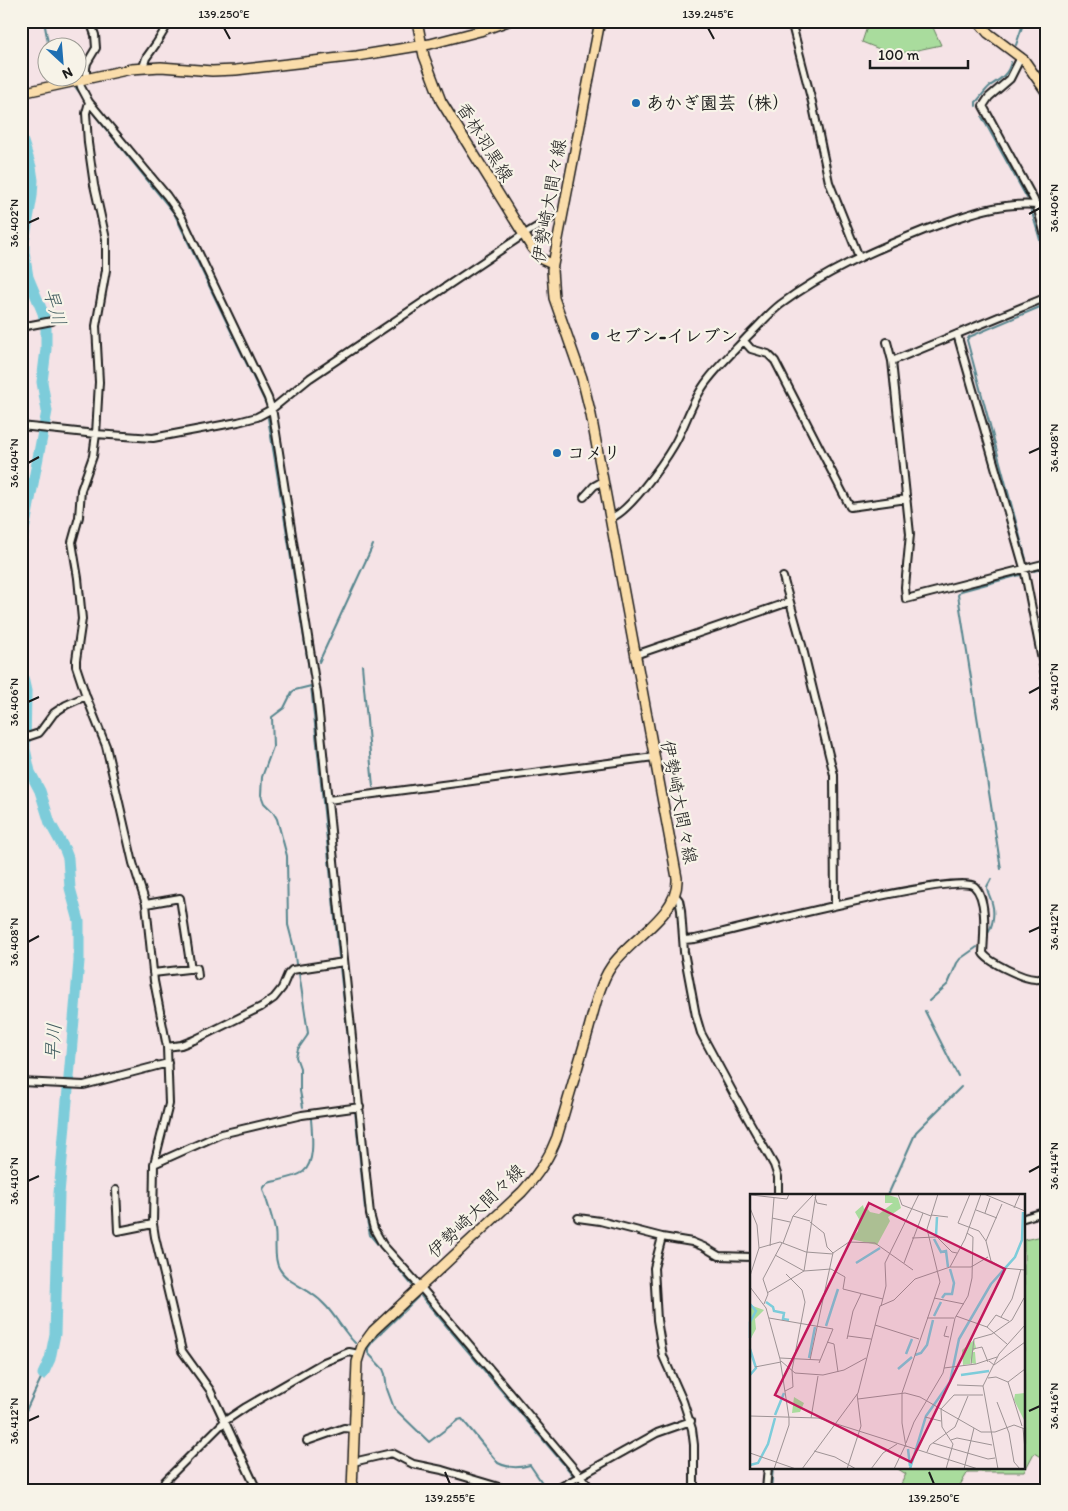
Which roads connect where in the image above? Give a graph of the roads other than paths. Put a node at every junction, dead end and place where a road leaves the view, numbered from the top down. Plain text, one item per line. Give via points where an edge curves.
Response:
1 (90, 21) edge
2 (170, 21) edge
3 (417, 21) edge
4 (508, 21) edge
5 (600, 21) edge
6 (791, 21) edge
7 (978, 21) edge
8 (421, 46) junction
9 (1021, 57) junction
10 (88, 63) edge
11 (143, 67) junction
12 (88, 78) edge
13 (43, 88) edge
14 (82, 88) edge
15 (21, 93) edge
16 (1047, 93) edge
17 (90, 102) junction
18 (1036, 204) junction
19 (1047, 206) edge
20 (563, 215) junction
21 (523, 235) junction
22 (1047, 243) edge
23 (859, 257) junction
24 (552, 264) junction
25 (1047, 297) edge
26 (52, 321) dead end
27 (21, 328) edge
28 (958, 334) junction
29 (744, 341) junction
30 (887, 342) dead end
31 (892, 361) junction
32 (272, 409) junction
33 (21, 426) edge
34 (96, 434) junction
35 (603, 481) junction
36 (584, 497) dead end
37 (906, 499) junction
38 (610, 518) junction
39 (1047, 563) edge
40 (1024, 568) junction
41 (783, 577) dead end
42 (789, 602) junction
43 (634, 655) junction
44 (1047, 686) edge
45 (86, 696) junction
46 (21, 739) edge
47 (654, 757) junction
48 (328, 800) junction
49 (675, 895) junction
50 (146, 904) junction
51 (835, 905) junction
52 (684, 940) junction
53 (344, 962) junction
54 (191, 969) junction
55 (153, 973) junction
56 (198, 976) dead end
57 (1047, 977) edge
58 (167, 1048) junction
59 (168, 1063) junction
60 (21, 1082) edge
61 (360, 1107) junction
62 (154, 1164) junction
63 (116, 1190) dead end
64 (778, 1194) edge
65 (1047, 1212) edge
66 (1026, 1217) edge
67 (578, 1218) dead end
68 (153, 1224) junction
69 (662, 1237) junction
70 (750, 1257) edge
71 (420, 1287) junction
72 (359, 1354) junction
73 (690, 1421) junction
74 (225, 1422) junction
75 (354, 1428) junction
76 (307, 1441) dead end
77 (353, 1462) junction
78 (768, 1468) edge
79 (580, 1477) junction
80 (161, 1490) edge
81 (257, 1490) edge
82 (352, 1490) edge
83 (509, 1490) edge
84 (555, 1490) edge
85 (592, 1490) edge
86 (694, 1490) edge
87 (766, 1490) edge

1 - 10 street via 96,48
2 - 11 street
3 - 8 main road, 香林羽黒線
4 - 8 main road
5 - 20 main road, 伊勢崎大間々線
6 - 23 street via 829,182
7 - 9 main road via 988,33
8 - 11 main road via 236,70
8 - 21 main road, 香林羽黒線 via 441,101
9 - 16 main road
9 - 18 street via 1010,80 983,106
11 - 12 main road
13 - 15 main road
14 - 17 street
17 - 32 street via 181,216
17 - 34 street via 86,113 88,143 107,257 96,326 99,382
18 - 19 street
18 - 22 street
18 - 23 street via 1013,204 960,216
20 - 21 street via 557,215
20 - 24 main road, 伊勢崎大間々線
21 - 24 main road, 香林羽黒線 via 536,254
21 - 32 street via 310,378
23 - 29 street via 780,305
24 - 35 main road, 伊勢崎大間々線 via 553,294 588,400
25 - 28 street
26 - 27 street
28 - 31 street
28 - 40 street
29 - 37 street via 751,349 768,354 775,360 850,507
29 - 38 street via 700,390 673,445 643,487 619,514
30 - 31 street
31 - 37 street
32 - 34 street via 238,422 153,438
32 - 48 street via 316,687
33 - 34 street
34 - 45 street via 72,542 82,619 76,666
35 - 36 street
35 - 38 main road, 伊勢崎大間々線
37 - 40 street via 910,534 906,599
38 - 43 main road, 伊勢崎大間々線
39 - 40 street
40 - 44 street
41 - 42 street
42 - 43 street
42 - 51 street via 834,775
43 - 47 main road, 伊勢崎大間々線
45 - 46 street via 54,713 36,734
45 - 50 street via 106,746 133,863
47 - 48 street
47 - 49 main road, 伊勢崎大間々線 via 677,878
48 - 53 street
49 - 52 street via 681,910
49 - 71 main road, 伊勢崎大間々線 via 665,911 608,971 557,1138 542,1169 522,1192
50 - 54 street via 180,898
50 - 55 street
51 - 52 street
51 - 57 street via 955,884 972,885 978,892 983,909 983,953 986,957 1027,978 1038,980
52 - 64 street via 701,1033 774,1165
53 - 58 street via 292,970 274,998 261,1007 194,1040
53 - 61 street
54 - 55 street
54 - 56 street via 197,968
55 - 58 street
58 - 59 street
59 - 60 street via 84,1085
59 - 62 street via 169,1104
61 - 62 street via 302,1115 221,1134
61 - 71 street via 374,1229 383,1245
62 - 68 street
63 - 68 street via 118,1231
65 - 66 street
67 - 69 street
68 - 74 street via 182,1351 205,1383
69 - 70 street via 692,1242 719,1256
69 - 73 street via 654,1268 661,1348
71 - 72 main road, 伊勢崎大間々線 via 369,1336
71 - 79 street
72 - 74 street via 349,1352 312,1368
72 - 75 main road, 伊勢崎大間々線
73 - 79 street via 657,1433
73 - 86 street via 694,1445
74 - 80 street via 165,1481
74 - 81 street
75 - 76 street via 344,1428
75 - 77 main road, 伊勢崎大間々線
77 - 82 main road, 伊勢崎大間々線
77 - 83 street via 392,1453 413,1464
78 - 87 street
79 - 84 street
79 - 85 street

